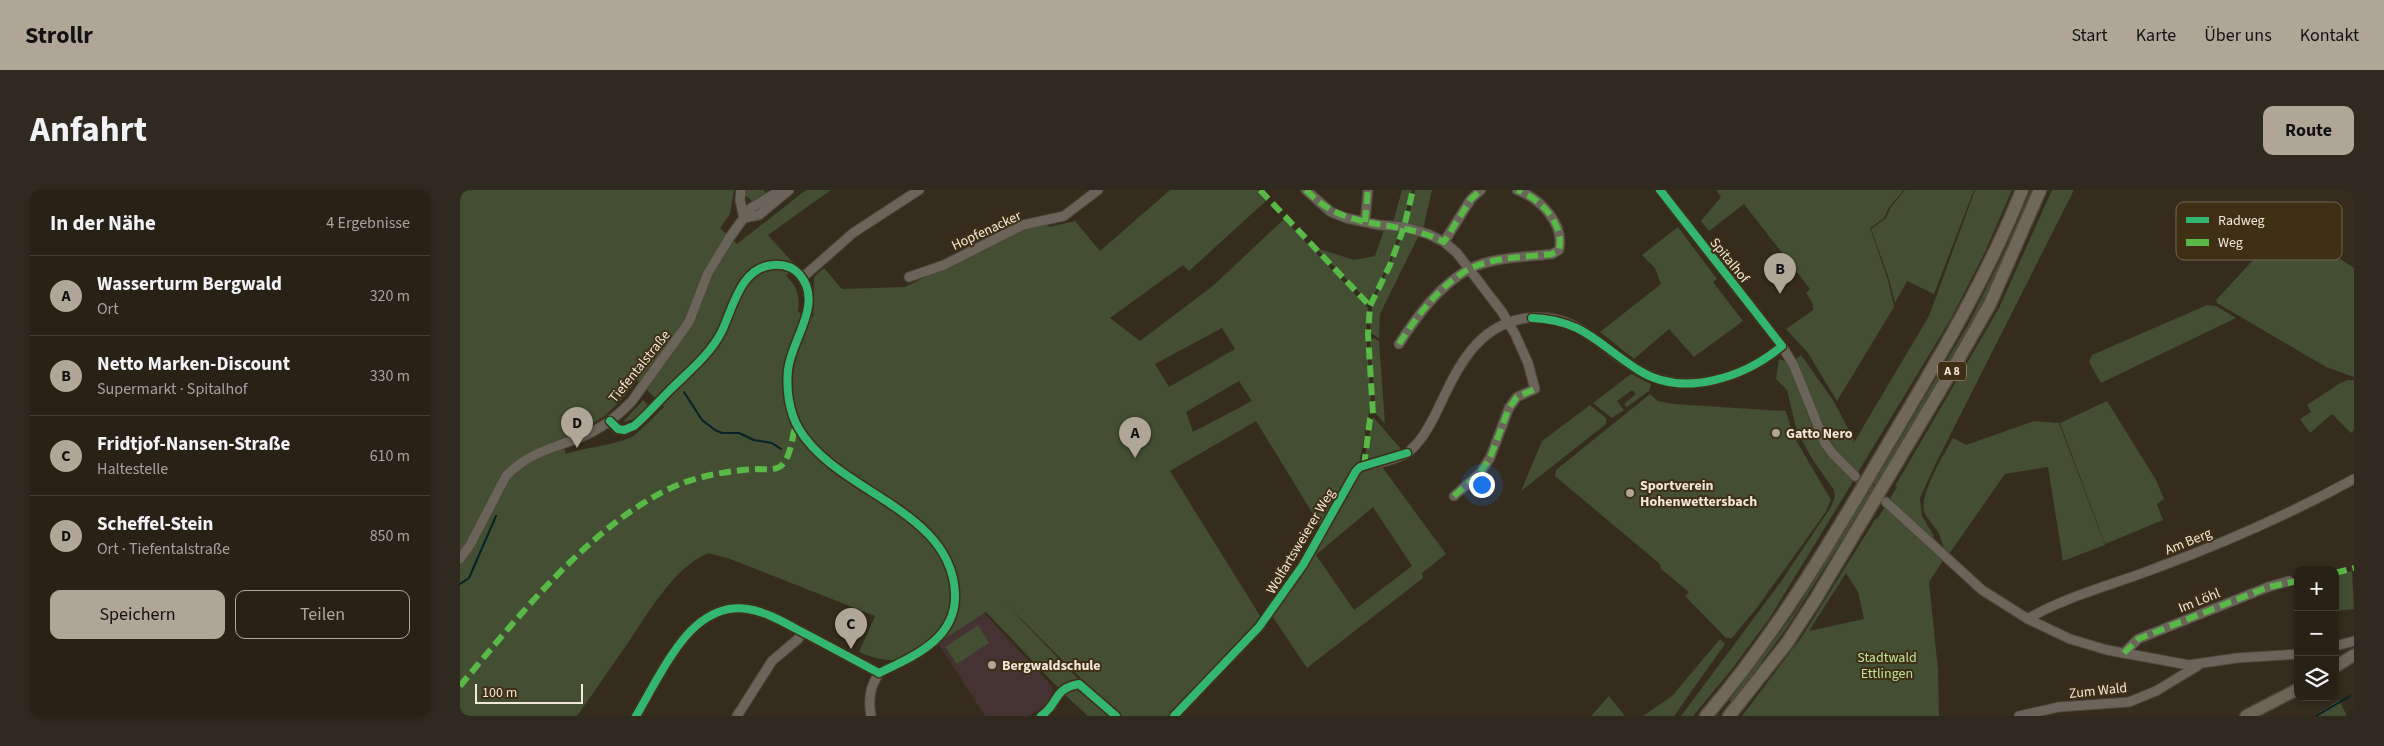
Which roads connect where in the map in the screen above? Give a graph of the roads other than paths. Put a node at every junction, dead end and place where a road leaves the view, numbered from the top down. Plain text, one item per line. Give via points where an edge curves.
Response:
1 (741, 190) edge
2 (781, 190) edge
3 (789, 190) edge
4 (919, 190) edge
5 (1098, 190) edge
6 (1306, 190) edge
7 (1368, 190) edge
8 (1480, 190) edge
9 (1517, 190) edge
10 (1660, 190) edge
11 (2022, 190) edge
12 (2040, 190) edge
13 (744, 218) junction
14 (1365, 222) junction
15 (1444, 242) junction
16 (1470, 269) junction
17 (802, 278) junction
18 (909, 278) dead end
19 (1508, 323) junction
20 (1399, 344) dead end
21 (1782, 346) junction
22 (610, 421) junction
23 (1855, 476) tunnel mouth
24 (2354, 479) edge
25 (1454, 496) dead end
26 (1886, 502) tunnel mouth
27 (460, 558) edge
28 (2289, 581) dead end
29 (2028, 619) junction
30 (802, 632) junction
31 (2354, 641) edge
32 (2339, 645) edge
33 (2124, 653) junction
34 (2294, 654) edge
35 (2354, 655) edge
36 (2201, 664) junction
37 (2339, 664) edge
38 (879, 673) junction
39 (2294, 691) edge
40 (636, 716) edge
41 (737, 716) edge
42 (871, 716) edge
43 (1041, 716) edge
44 (1116, 716) edge
45 (1174, 716) edge
46 (1706, 716) edge
47 (1730, 716) edge
48 (2020, 716) edge
49 (2246, 716) edge

1 - 13 street
2 - 13 street, Tiefentalstraße via 750,208
3 - 13 street via 759,215
4 - 17 street via 853,233
5 - 18 street, Hopfenacker via 1064,216 1023,225 944,265
6 - 14 street via 1331,212
7 - 14 street
8 - 15 street via 1467,204
9 - 16 street via 1537,201 1551,217 1560,234 1559,250
10 - 21 street, Spitalhof
11 - 46 highway, A 8 via 1971,302 1877,463 1770,635
12 - 47 highway, A 8 via 1994,295 1954,368 1810,607
13 - 22 street, Tiefentalstraße via 718,255 681,336 632,401
14 - 15 street via 1414,229
15 - 16 street
16 - 19 street
16 - 20 street via 1441,290
17 - 22 street via 794,269 784,265 758,270 746,280 708,351 644,417 634,426 622,430
17 - 38 street via 808,293 808,312 793,349 787,381 792,411 799,428 819,454 839,471 923,529 949,564 954,584 954,614 940,635 919,653
19 - 21 street via 1532,318 1568,323 1591,335 1639,370 1658,379 1679,383 1704,382 1737,373
19 - 25 street via 1522,346 1535,389 1517,397 1509,408 1490,458 1480,473
19 - 45 street, Wolfartsweierer Weg via 1484,336 1469,352 1423,437 1407,453 1364,466 1354,473 1303,566 1260,628
21 - 23 street, Spitalhof via 1794,366 1825,444
22 - 27 street, Tiefentalstraße via 581,437 539,452 515,467 506,476
24 - 29 street, Am Berg via 2238,535
26 - 29 street via 1982,590
28 - 33 street, Im Löhl via 2138,639
29 - 33 street via 2070,640
30 - 38 street
30 - 40 street via 766,612 740,608 711,615 685,637
30 - 41 street via 772,661
31 - 32 street
33 - 36 street via 2189,665
34 - 36 street
35 - 37 main road
36 - 48 street, Zum Wald via 2156,691 2129,702 2059,708
38 - 42 street via 871,685
39 - 49 main road
43 - 44 street via 1052,708 1060,691 1078,684

